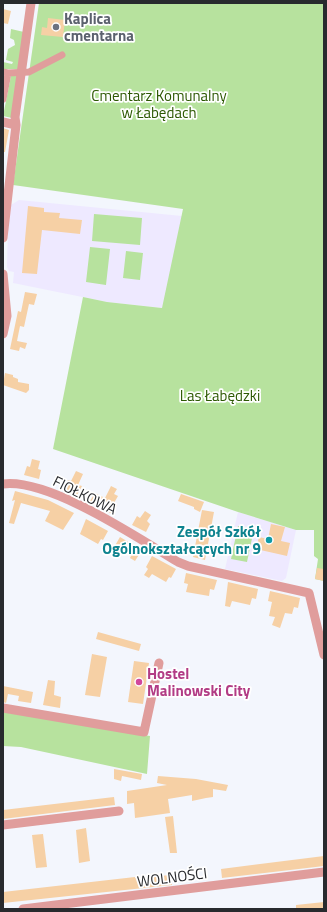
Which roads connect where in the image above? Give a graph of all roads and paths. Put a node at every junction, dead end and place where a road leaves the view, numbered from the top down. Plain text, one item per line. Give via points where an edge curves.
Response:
1 (31, 3) edge
2 (62, 55) dead end
3 (22, 71) junction
4 (6, 72) edge
5 (3, 99) edge
6 (3, 122) edge
7 (16, 125) junction
8 (5, 194) edge
9 (3, 238) edge
10 (3, 274) edge
11 (3, 334) edge
12 (3, 484) edge
13 (324, 655) edge
14 (159, 663) dead end
15 (3, 708) edge
16 (119, 811) dead end
17 (3, 825) edge
18 (324, 872) edge
19 (23, 909) edge

1 - 3 street
2 - 3 street via 29,72
3 - 4 street
3 - 7 street
4 - 5 street
6 - 7 street
7 - 8 street
8 - 9 street
10 - 11 street via 7,316
12 - 13 street, FIOŁKOWA via 24,484 50,492 114,524 188,566 309,593
14 - 15 street via 144,732
16 - 17 street
18 - 19 street, WOLNOŚCI

